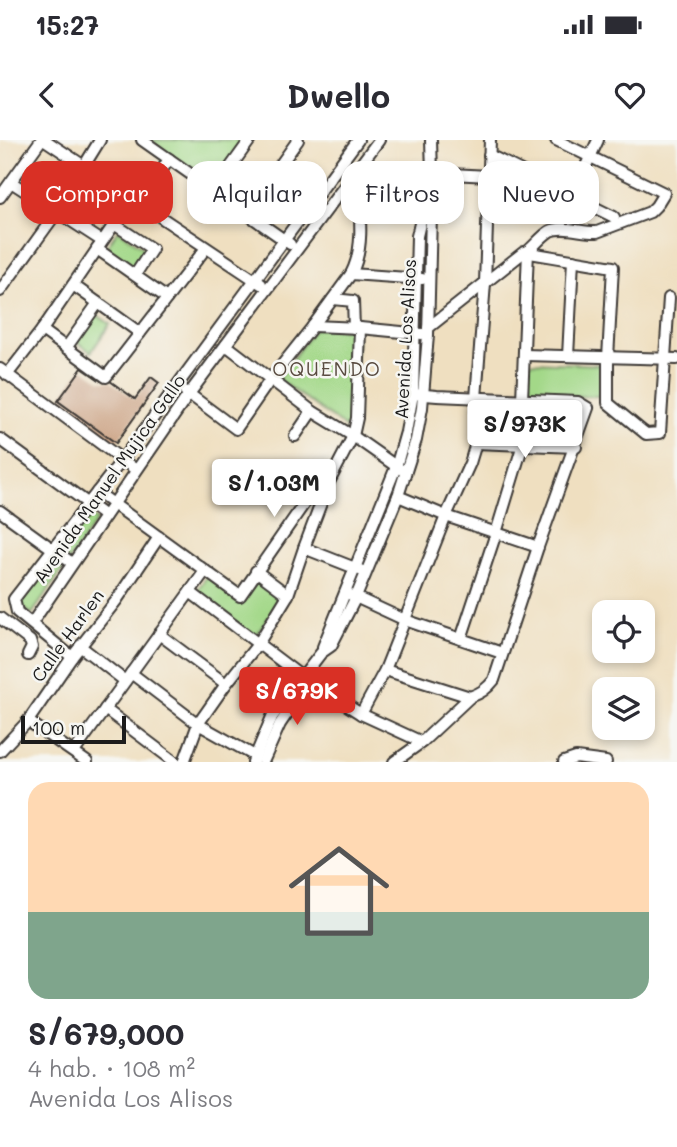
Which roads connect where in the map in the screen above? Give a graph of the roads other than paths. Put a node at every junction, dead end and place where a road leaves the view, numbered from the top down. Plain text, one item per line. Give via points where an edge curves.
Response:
1 (43, 140) edge
2 (100, 140) edge
3 (250, 140) edge
4 (298, 140) edge
5 (358, 140) edge
6 (379, 140) edge
7 (431, 140) edge
8 (490, 140) edge
9 (556, 140) edge
10 (598, 140) edge
11 (144, 141) edge
12 (489, 155) junction
13 (590, 156) junction
14 (169, 159) joint
15 (76, 161) edge
16 (87, 161) edge
17 (235, 161) edge
18 (283, 161) edge
19 (363, 161) edge
20 (431, 161) edge
21 (489, 161) edge
22 (501, 161) edge
23 (588, 161) edge
24 (187, 171) edge
25 (11, 182) junction
26 (21, 189) edge
27 (341, 191) edge
28 (0, 197) edge
29 (599, 210) edge
30 (614, 217) dead end
31 (48, 224) edge
32 (73, 224) edge
33 (114, 224) joint
34 (170, 224) edge
35 (262, 224) edge
36 (359, 224) edge
37 (419, 224) edge
38 (487, 224) edge
39 (285, 240) junction
40 (100, 245) junction
41 (206, 248) junction
42 (298, 249) junction
43 (528, 251) junction
44 (573, 260) junction
45 (351, 274) junction
46 (135, 275) junction
47 (422, 279) junction
48 (256, 280) junction
49 (485, 284) junction
50 (73, 285) junction
51 (269, 289) junction
52 (0, 291) edge
53 (167, 298) junction
54 (669, 298) dead end
55 (333, 299) junction
56 (98, 303) junction
57 (313, 326) junction
58 (357, 328) junction
59 (42, 330) junction
60 (428, 331) junction
61 (140, 334) junction
62 (415, 334) junction
63 (226, 345) junction
64 (66, 348) junction
65 (524, 355) junction
66 (568, 356) junction
67 (608, 358) junction
68 (664, 358) junction
69 (677, 359) edge
70 (4, 372) edge
71 (270, 380) junction
72 (177, 386) junction
73 (189, 394) junction
74 (419, 394) junction
75 (476, 398) junction
76 (522, 400) junction
77 (312, 411) junction
78 (295, 436) dead end
79 (353, 436) junction
80 (0, 439) edge
81 (476, 443) junction
82 (523, 444) junction
83 (576, 447) junction
84 (121, 460) junction
85 (136, 470) junction
86 (401, 470) junction
87 (326, 491) junction
88 (97, 492) junction
89 (398, 496) junction
90 (113, 503) junction
91 (87, 504) junction
92 (2, 515) edge
93 (105, 516) junction
94 (446, 516) junction
95 (496, 533) junction
96 (159, 537) junction
97 (538, 547) junction
98 (52, 548) junction
99 (304, 548) junction
100 (72, 564) junction
101 (361, 570) junction
102 (205, 571) junction
103 (256, 571) junction
104 (190, 592) junction
105 (288, 595) junction
106 (351, 595) junction
107 (0, 618) edge
108 (405, 620) junction
109 (32, 623) junction
110 (159, 634) junction
111 (461, 639) junction
112 (258, 644) junction
113 (80, 646) junction
114 (502, 653) junction
115 (28, 655) dead end
116 (72, 657) junction
117 (385, 670) junction
118 (128, 677) junction
119 (306, 679) junction
120 (226, 684) junction
121 (470, 697) junction
122 (105, 709) junction
123 (360, 714) junction
124 (28, 721) junction
125 (198, 724) junction
126 (422, 742) junction
127 (0, 751) edge
128 (74, 752) junction
129 (160, 758) edge
130 (257, 760) edge
131 (87, 762) edge
132 (175, 762) edge
133 (184, 762) edge
134 (394, 762) edge
135 (564, 762) edge
136 (606, 762) edge

1 - 15 street
1 - 25 street
2 - 16 street
3 - 17 street
4 - 18 street
5 - 39 street, Avenida Manuel Mujica Gallo
6 - 19 street, Avenida Manuel Mujica Gallo
7 - 20 street, Avenida Los Alisos
8 - 12 street
9 - 13 street
10 - 13 street
11 - 14 street
12 - 21 street
12 - 22 street
13 - 23 street
13 - 43 street via 664,193 650,212 597,232 551,231
14 - 24 street
25 - 26 street
25 - 28 street
27 - 42 street, Avenida Manuel Mujica Gallo
29 - 30 street
31 - 52 street
32 - 40 street
33 - 40 street
33 - 46 street via 152,249
34 - 41 street
35 - 39 street
36 - 45 street via 358,257
37 - 47 street, Avenida Los Alisos via 416,236
38 - 49 street
39 - 42 street
39 - 48 street, Avenida Manuel Mujica Gallo
40 - 46 street
40 - 50 street
41 - 48 street
41 - 53 street
42 - 51 street, Avenida Manuel Mujica Gallo
43 - 44 street
43 - 49 street
43 - 65 street
44 - 66 street
44 - 67 street via 613,267
45 - 47 street
45 - 55 street
46 - 53 street
47 - 60 street, Avenida Los Alisos
47 - 62 street, Avenida Los Alisos
48 - 51 street
48 - 72 street, Avenida Manuel Mujica Gallo
49 - 60 street
49 - 75 street
50 - 56 street
50 - 59 street
51 - 63 street, Avenida Manuel Mujica Gallo
53 - 61 street
54 - 68 street
55 - 57 street
55 - 58 street via 354,301
56 - 61 street
56 - 64 street
57 - 58 street
57 - 71 street
58 - 62 street
58 - 79 street
59 - 64 street
59 - 70 street
60 - 62 street
60 - 74 street, Avenida Los Alisos
61 - 64 street via 106,377
62 - 74 street, Avenida Los Alisos
63 - 71 street
63 - 73 street, Avenida Manuel Mujica Gallo
65 - 66 street
65 - 76 street
66 - 67 street
67 - 68 street
67 - 68 street via 608,403 646,434 660,433
68 - 69 street
70 - 84 street
71 - 73 street via 236,429
71 - 77 street
72 - 73 street
72 - 84 street, Avenida Manuel Mujica Gallo
73 - 85 street, Avenida Manuel Mujica Gallo
74 - 75 street
74 - 86 street, Avenida Los Alisos via 406,432
75 - 76 street
75 - 81 street
76 - 83 street via 578,402 589,408
77 - 78 street
77 - 79 street
79 - 86 street
79 - 87 street
80 - 91 street
81 - 82 street
81 - 94 street
82 - 83 street
82 - 95 street
83 - 97 street
84 - 85 street
84 - 88 street, Avenida Manuel Mujica Gallo
85 - 90 street, Avenida Manuel Mujica Gallo
86 - 89 street, Avenida Los Alisos
86 - 101 street, Avenida Los Alisos
87 - 99 street
87 - 103 street via 317,485
88 - 90 street
88 - 91 street, Avenida Manuel Mujica Gallo
89 - 94 street
89 - 101 street, Avenida Los Alisos
90 - 93 street, Avenida Manuel Mujica Gallo
90 - 96 street
91 - 93 street
91 - 98 street, Avenida Manuel Mujica Gallo
92 - 98 street
93 - 100 street, Avenida Manuel Mujica Gallo
94 - 95 street
94 - 108 street
95 - 97 street
95 - 111 street
96 - 102 street
96 - 113 street, Calle Harlen
97 - 114 street
98 - 100 street
98 - 109 street, Avenida Manuel Mujica Gallo via 13,599 17,612
99 - 101 street
99 - 105 street
100 - 109 street, Avenida Manuel Mujica Gallo
101 - 106 street, Avenida Los Alisos
102 - 103 street via 240,596
102 - 104 street
103 - 105 street
104 - 110 street
104 - 112 street
105 - 112 street
106 - 108 street
106 - 119 street, Avenida Los Alisos via 331,646 321,653
107 - 115 street via 30,641
108 - 111 street
108 - 117 street
109 - 116 street
110 - 118 street
110 - 120 street
111 - 114 street
112 - 119 street
112 - 120 street
113 - 116 street, Calle Harlen
113 - 118 street
114 - 121 street via 494,680
116 - 124 street, Calle Harlen
117 - 121 street
117 - 123 street
118 - 122 street
118 - 125 street
119 - 123 street
119 - 130 street, Avenida Los Alisos via 272,717
120 - 125 street
121 - 126 street
122 - 128 street
122 - 129 street
123 - 126 street
124 - 127 street, Calle Harlen
124 - 128 street
125 - 130 street
125 - 133 street
126 - 134 street
128 - 131 street
129 - 132 street
135 - 136 street via 576,758

